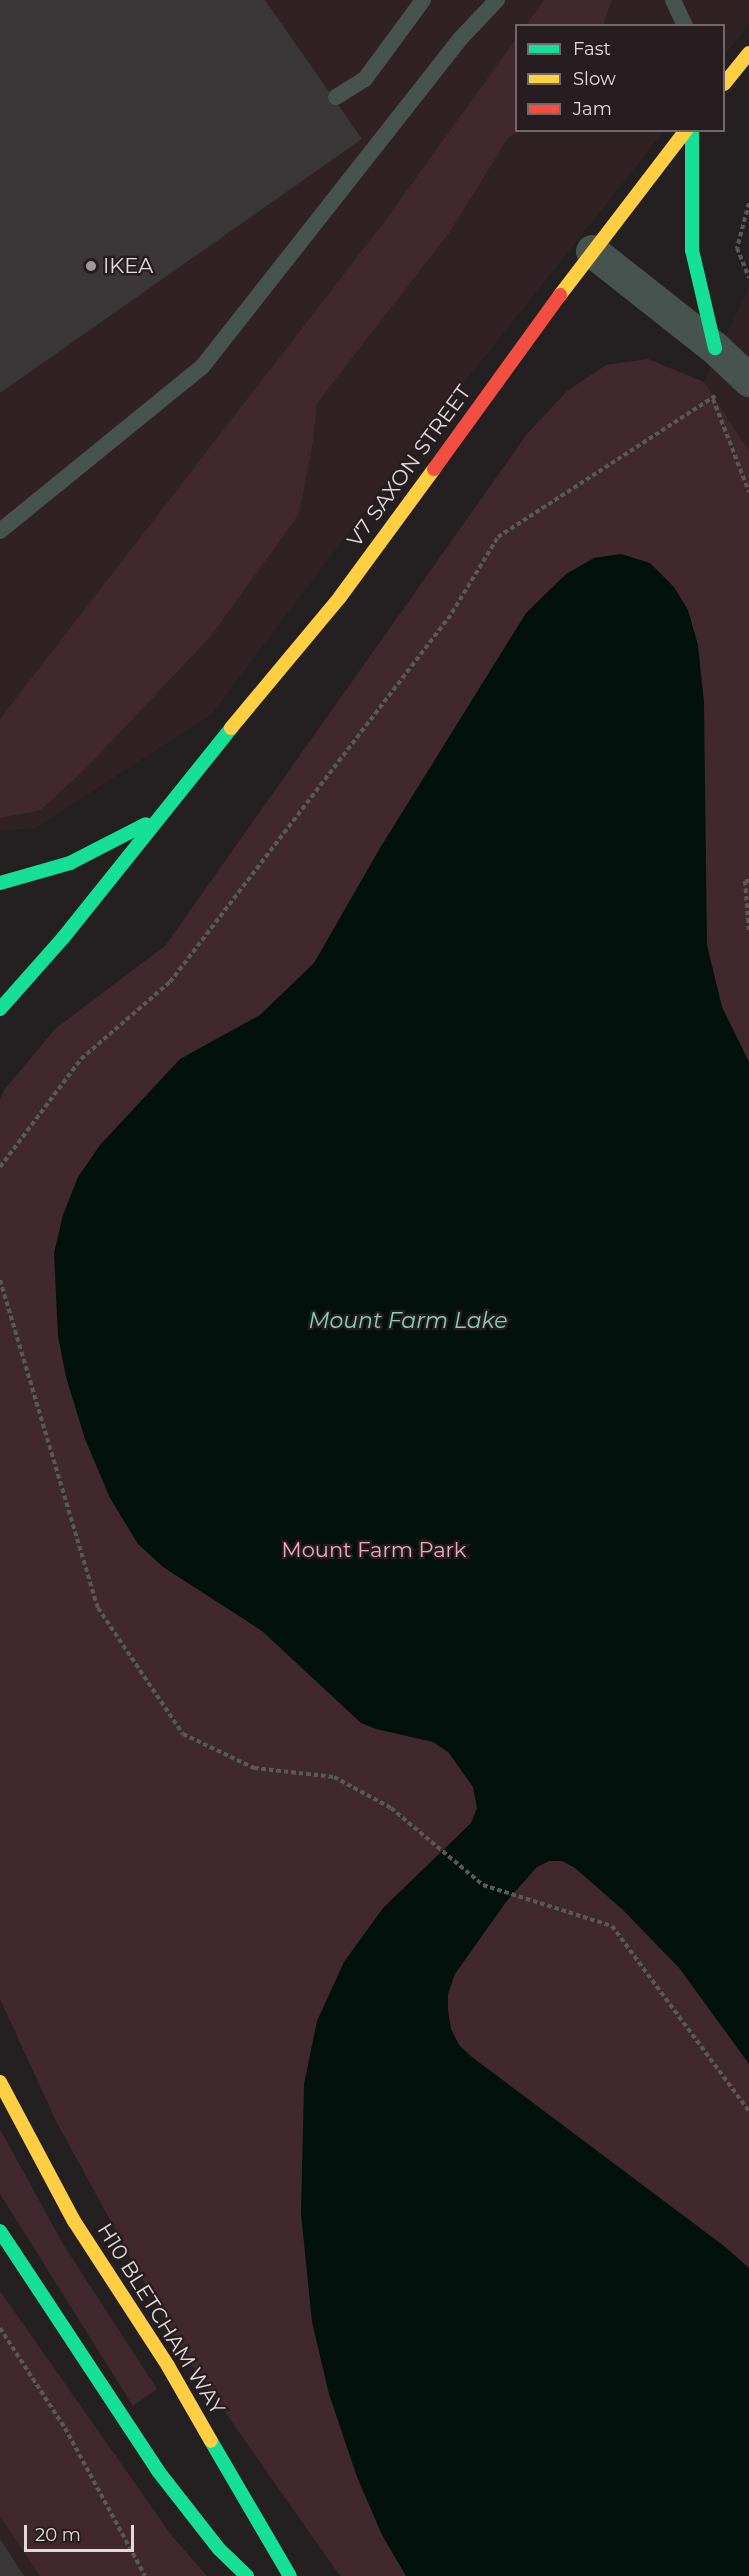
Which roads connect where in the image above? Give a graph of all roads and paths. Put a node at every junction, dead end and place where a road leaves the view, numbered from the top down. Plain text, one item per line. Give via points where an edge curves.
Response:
1 (423, 0) edge
2 (497, 0) edge
3 (673, 0) edge
4 (684, 24) edge
5 (749, 53) edge
6 (725, 82) edge
7 (336, 97) dead end
8 (684, 132) edge
9 (692, 132) edge
10 (749, 203) edge
11 (592, 251) junction
12 (749, 278) edge
13 (733, 365) edge
14 (714, 399) junction
15 (749, 492) edge
16 (0, 531) edge
17 (156, 819) junction
18 (747, 881) edge
19 (0, 883) edge
20 (749, 932) edge
21 (0, 1009) edge
22 (0, 1167) edge
23 (0, 1280) edge
24 (0, 2082) edge
25 (749, 2110) edge
26 (0, 2231) edge
27 (0, 2328) edge
28 (145, 2576) edge
29 (247, 2576) edge
30 (290, 2576) edge

1 - 7 lane via 364,79
2 - 16 lane via 460,39 202,367
3 - 4 lane
5 - 6 main road
8 - 11 main road, V7 SAXON STREET
9 - 13 main road via 692,250
10 - 12 path via 737,248
11 - 13 street
11 - 17 main road, V7 SAXON STREET via 340,597
13 - 14 path
14 - 15 path
14 - 22 path via 498,537 448,619 170,982 81,1059
17 - 19 main road, V7 SAXON STREET via 70,863
17 - 21 main road, V7 SAXON STREET via 63,938
18 - 20 path
23 - 25 path via 98,1608 183,1734 254,1768 334,1777 391,1808 483,1885 612,1926
24 - 30 main road, H10 BLETCHAM WAY via 74,2221 168,2366
26 - 29 main road via 158,2471 219,2549
27 - 28 path via 65,2428

